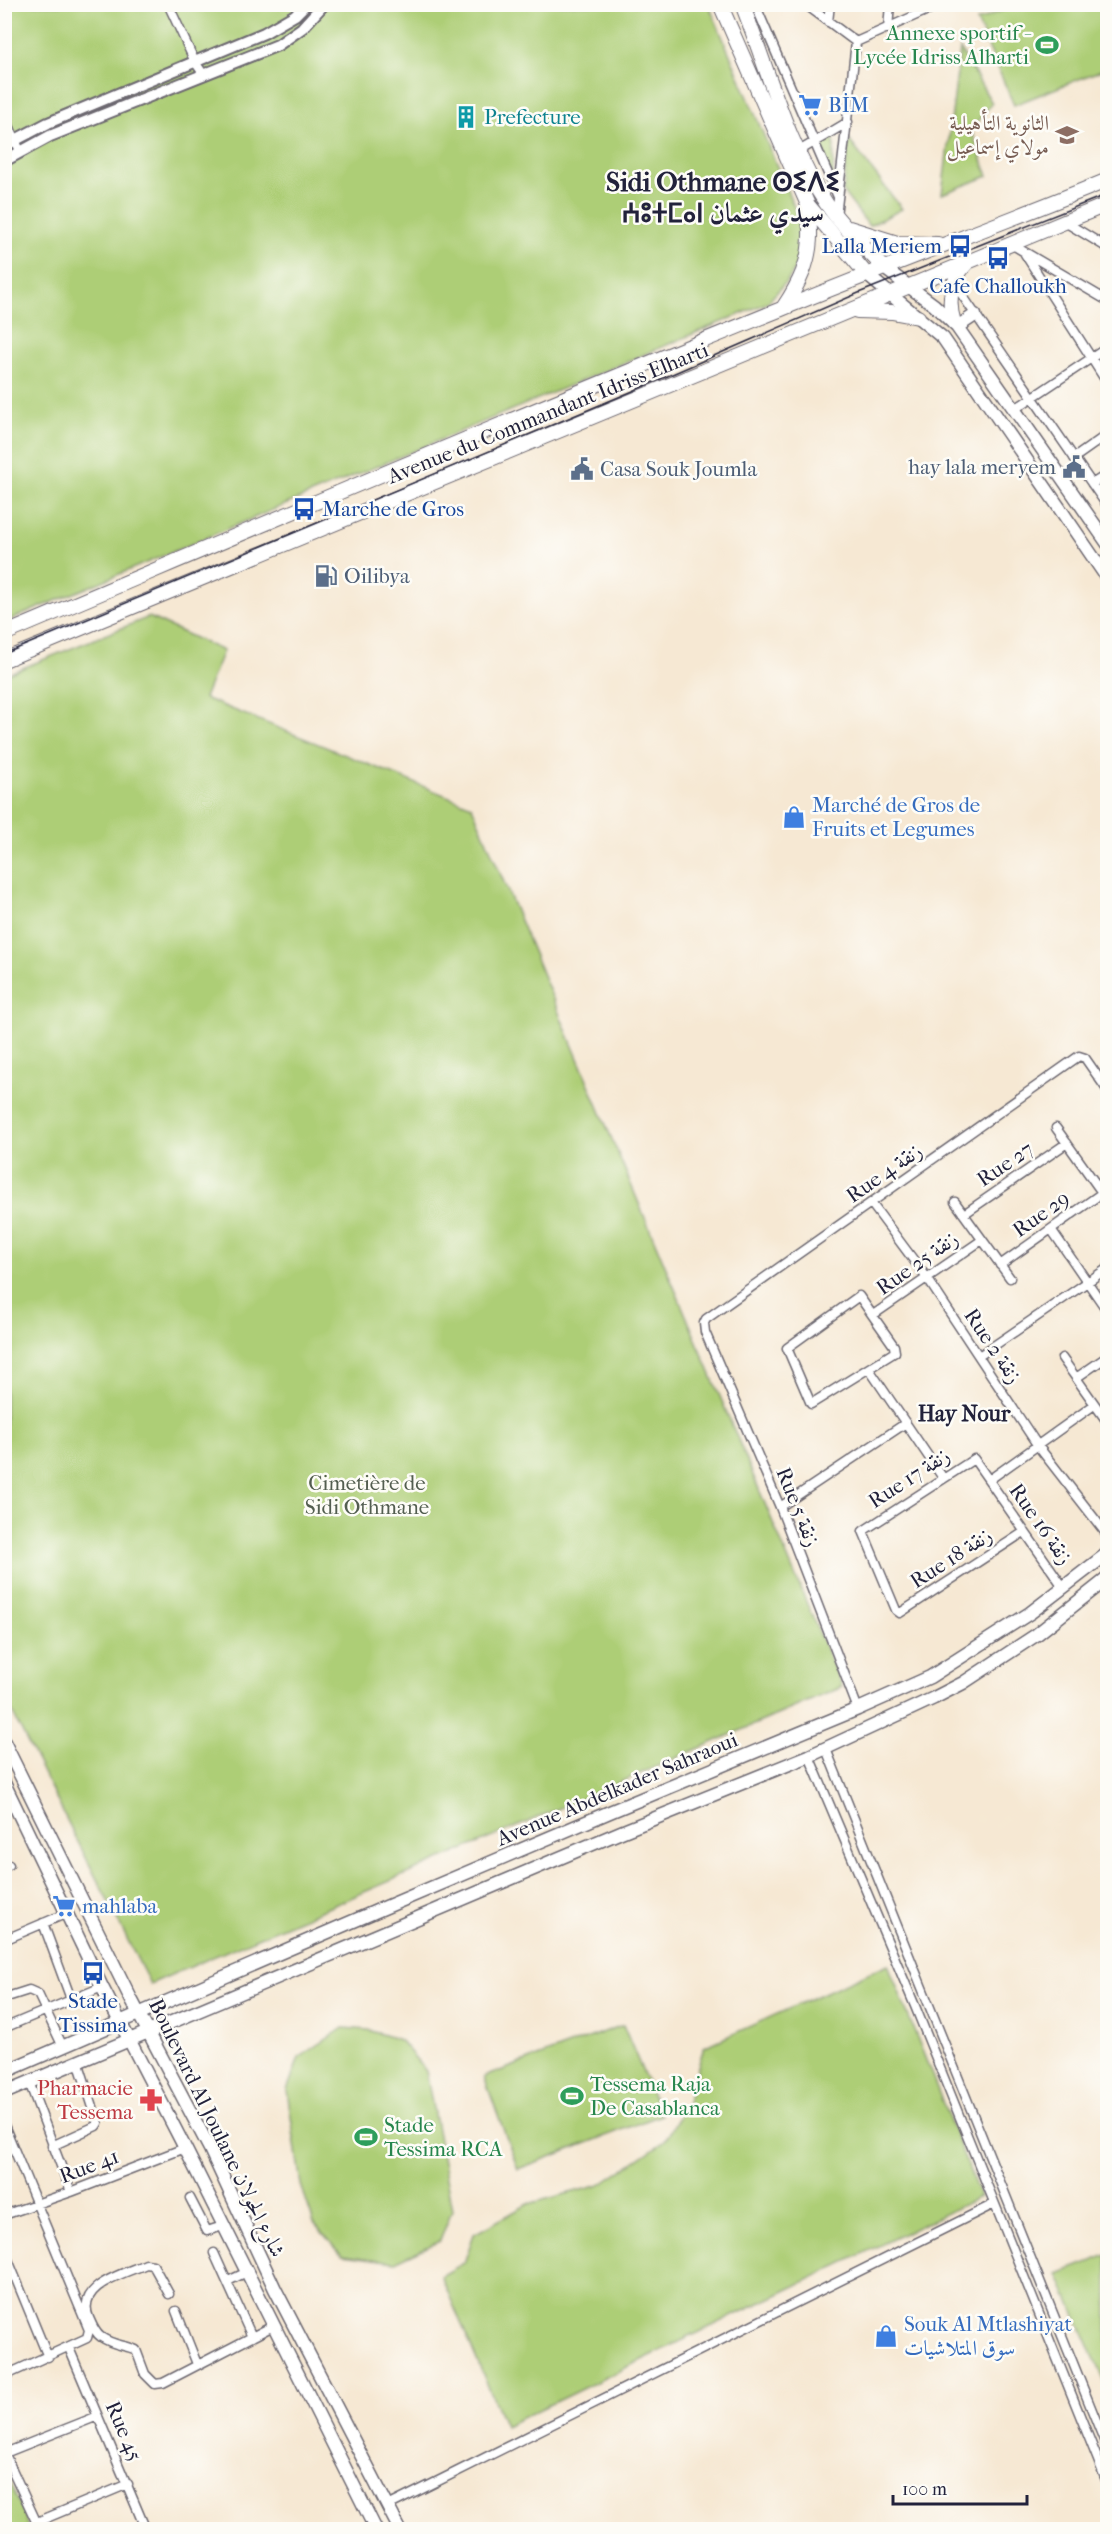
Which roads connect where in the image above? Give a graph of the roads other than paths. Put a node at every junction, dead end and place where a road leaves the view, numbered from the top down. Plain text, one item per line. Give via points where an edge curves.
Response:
1 (168, 4) edge
2 (306, 4) edge
3 (324, 4) edge
4 (720, 4) edge
5 (742, 4) edge
6 (755, 4) edge
7 (806, 4) edge
8 (831, 4) edge
9 (890, 4) edge
10 (941, 4) edge
11 (828, 22) junction
12 (888, 29) junction
13 (856, 42) junction
14 (195, 62) junction
15 (204, 75) junction
16 (112, 97) junction
17 (117, 109) junction
18 (4, 114) edge
19 (848, 122) junction
20 (814, 142) junction
21 (7, 144) edge
22 (799, 151) junction
23 (12, 156) edge
24 (1107, 180) edge
25 (838, 197) junction
26 (1107, 204) edge
27 (808, 205) junction
28 (840, 221) junction
29 (1065, 222) junction
30 (947, 244) junction
31 (1011, 244) junction
32 (1107, 248) edge
33 (1025, 254) junction
34 (969, 262) junction
35 (884, 268) junction
36 (867, 275) junction
37 (907, 286) junction
38 (960, 292) dead end
39 (889, 294) junction
40 (1107, 301) edge
41 (783, 308) junction
42 (852, 311) junction
43 (975, 315) junction
44 (918, 317) junction
45 (956, 325) junction
46 (1107, 347) edge
47 (1091, 359) junction
48 (1107, 384) edge
49 (1033, 397) junction
50 (1015, 409) junction
51 (1107, 434) edge
52 (1074, 458) junction
53 (1107, 474) edge
54 (1092, 484) junction
55 (1107, 507) edge
56 (1103, 528) edge
57 (1107, 544) edge
58 (1107, 579) edge
59 (4, 634) edge
60 (4, 660) edge
61 (1107, 1091) edge
62 (1056, 1128) dead end
63 (1066, 1143) junction
64 (1105, 1197) edge
65 (955, 1202) dead end
66 (871, 1203) junction
67 (964, 1214) junction
68 (1051, 1229) junction
69 (982, 1240) junction
70 (1000, 1265) junction
71 (1107, 1268) edge
72 (927, 1278) junction
73 (1010, 1278) dead end
74 (1086, 1283) junction
75 (1107, 1311) edge
76 (873, 1315) junction
77 (706, 1319) joint
78 (979, 1356) junction
79 (1107, 1356) edge
80 (1062, 1358) dead end
81 (868, 1369) junction
82 (1076, 1378) junction
83 (1094, 1404) junction
84 (906, 1423) junction
85 (1107, 1423) edge
86 (1038, 1446) junction
87 (974, 1459) joint
88 (944, 1478) junction
89 (989, 1480) junction
90 (780, 1507) junction
91 (1024, 1532) junction
92 (1107, 1536) edge
93 (1107, 1553) edge
94 (1107, 1578) edge
95 (1064, 1588) junction
96 (898, 1613) joint
97 (858, 1710) junction
98 (4, 1742) edge
99 (826, 1749) junction
100 (809, 1756) junction
101 (694, 1778) junction
102 (4, 1783) edge
103 (703, 1799) junction
104 (612, 1811) junction
105 (621, 1832) junction
106 (870, 1857) junction
107 (855, 1863) junction
108 (65, 1914) junction
109 (43, 1923) junction
110 (4, 1928) edge
111 (7, 1939) edge
112 (102, 1987) junction
113 (4, 1998) edge
114 (71, 1999) junction
115 (46, 2010) junction
116 (139, 2013) junction
117 (120, 2023) junction
118 (4, 2028) edge
119 (148, 2031) junction
120 (128, 2040) junction
121 (63, 2048) junction
122 (78, 2061) junction
123 (6, 2069) edge
124 (29, 2082) junction
125 (4, 2093) edge
126 (4, 2125) edge
127 (983, 2139) junction
128 (970, 2145) junction
129 (52, 2146) junction
130 (185, 2148) junction
131 (71, 2192) junction
132 (190, 2198) dead end
133 (37, 2204) junction
134 (994, 2204) junction
135 (4, 2215) edge
136 (224, 2226) junction
137 (4, 2250) edge
138 (214, 2253) dead end
139 (247, 2272) junction
140 (228, 2281) junction
141 (169, 2294) dead end
142 (176, 2311) dead end
143 (273, 2326) junction
144 (252, 2337) junction
145 (69, 2348) junction
146 (48, 2357) junction
147 (197, 2364) junction
148 (4, 2376) edge
149 (98, 2416) junction
150 (1107, 2450) edge
151 (5, 2452) edge
152 (128, 2484) junction
153 (1107, 2485) edge
154 (388, 2506) junction
155 (39, 2526) edge
156 (146, 2529) edge
157 (376, 2529) edge
158 (400, 2529) edge

1 - 14 street
2 - 14 street via 274,28
3 - 15 street via 303,28 278,45
4 - 27 main road
5 - 22 main road
6 - 20 street
7 - 11 street
8 - 11 street
9 - 12 street
10 - 12 street
11 - 13 street
12 - 13 street
13 - 19 street
14 - 15 street
14 - 16 street
15 - 17 street
16 - 17 street
16 - 21 street
17 - 23 street
18 - 21 street
19 - 20 street
19 - 25 street
20 - 22 street
20 - 25 street
21 - 23 street
22 - 28 main road via 816,186
24 - 30 main road, Avenue du Commandant Idriss Elharti
25 - 28 street
26 - 29 main road, Avenue du Commandant Idriss Elharti
27 - 36 main road
27 - 41 main road via 807,260
28 - 30 main road via 897,243
28 - 35 main road
29 - 31 main road, Avenue du Commandant Idriss Elharti
29 - 32 street
30 - 35 main road, Avenue du Commandant Idriss Elharti
31 - 33 street
31 - 34 main road, Avenue du Commandant Idriss Elharti
33 - 40 street
33 - 47 street
34 - 37 main road, Avenue du Commandant Idriss Elharti
34 - 45 main road via 958,274 952,290
35 - 36 main road, Avenue du Commandant Idriss Elharti
35 - 37 main road
36 - 39 main road
36 - 41 main road, Avenue du Commandant Idriss Elharti
37 - 39 main road, Avenue du Commandant Idriss Elharti
37 - 45 main road
38 - 43 street
39 - 42 main road, Avenue du Commandant Idriss Elharti
39 - 44 main road
41 - 59 main road, Avenue du Commandant Idriss Elharti
42 - 44 main road
42 - 60 main road, Avenue du Commandant Idriss Elharti
43 - 45 main road
43 - 49 street
44 - 58 main road via 943,338
45 - 50 main road
46 - 47 street
47 - 48 street
47 - 49 street
49 - 50 street
49 - 52 street
50 - 56 main road
51 - 52 street
52 - 54 street
53 - 54 street
54 - 55 street
56 - 57 main road
61 - 66 street, Rue 4 زنقة via 1081,1055
62 - 63 street
63 - 64 street
63 - 67 street, Rue 27
64 - 68 street, Rue 29
65 - 67 street
66 - 72 street, Rue 2 زنقة
66 - 77 street, Rue 4 زنقة
67 - 69 street
68 - 70 street, Rue 29
68 - 74 street
69 - 70 street
69 - 72 street, Rue 25 زنقة
70 - 73 street
71 - 74 street
72 - 76 street, Rue 25 زنقة
72 - 78 street, Rue 2 زنقة
74 - 75 street
74 - 78 street
76 - 81 street via 896,1350
76 - 81 street via 859,1296 788,1348 812,1404
77 - 90 street, Rue 5 زنقة via 705,1332
78 - 86 street, Rue 2 زنقة
79 - 82 street
80 - 82 street
81 - 84 street
82 - 83 street
83 - 85 street
83 - 86 street, Rue 16 زنقة
84 - 88 street
84 - 90 street
86 - 89 street, Rue 16 زنقة
86 - 92 street, Rue 2 زنقة
87 - 88 street, Rue 17 زنقة
87 - 89 street, Rue 16 زنقة
88 - 96 street, Rue 17 زنقة via 864,1530
89 - 91 street, Rue 16 زنقة
90 - 97 street, Rue 5 زنقة
91 - 95 street, Rue 16 زنقة
91 - 96 street, Rue 18 زنقة
93 - 95 main road, Avenue Abdelkader Sahraoui
94 - 99 main road, Avenue Abdelkader Sahraoui via 1036,1635 963,1683
95 - 97 main road, Avenue Abdelkader Sahraoui via 949,1666
97 - 101 main road, Avenue Abdelkader Sahraoui
98 - 116 main road, Boulevard Al Joulane شارع الجولان
99 - 100 main road, Avenue Abdelkader Sahraoui
99 - 106 street
100 - 103 main road, Avenue Abdelkader Sahraoui
100 - 107 street
101 - 103 main road
101 - 104 main road, Avenue Abdelkader Sahraoui
102 - 108 main road, Boulevard Al Joulane شارع الجولان
103 - 105 main road, Avenue Abdelkader Sahraoui
104 - 105 main road
104 - 116 main road, Avenue Abdelkader Sahraoui
105 - 119 main road, Avenue Abdelkader Sahraoui
106 - 107 street
106 - 127 street
107 - 128 street
108 - 109 street
108 - 112 main road, Boulevard Al Joulane شارع الجولان
109 - 111 street
109 - 114 street
110 - 111 street
112 - 114 street
112 - 117 main road, Boulevard Al Joulane شارع الجولان
113 - 115 street via 34,1990
114 - 115 street
115 - 118 street
115 - 121 street
116 - 117 main road, Avenue Abdelkader Sahraoui
116 - 119 main road, Boulevard Al Joulane شارع الجولان
117 - 120 main road, Boulevard Al Joulane شارع الجولان
117 - 121 main road, Avenue Abdelkader Sahraoui
119 - 120 main road, Avenue Abdelkader Sahraoui
119 - 154 main road, Boulevard Al Joulane شارع الجولان
120 - 122 main road, Avenue Abdelkader Sahraoui
120 - 130 main road, Boulevard Al Joulane شارع الجولان
121 - 123 main road, Avenue Abdelkader Sahraoui
122 - 124 main road, Avenue Abdelkader Sahraoui
122 - 129 street via 98,2123
124 - 125 main road, Avenue Abdelkader Sahraoui
124 - 129 street
126 - 133 street
127 - 128 street
127 - 150 street
128 - 134 street
129 - 131 street
130 - 131 street, Rue 41
130 - 136 main road, Boulevard Al Joulane شارع الجولان
131 - 133 street, Rue 41
132 - 136 street via 207,2230
133 - 135 street, Rue 41
133 - 145 street via 89,2330 87,2338
134 - 153 street
134 - 154 street
136 - 139 main road, Boulevard Al Joulane شارع الجولان
137 - 146 street
138 - 140 street
139 - 140 street
139 - 143 main road, Boulevard Al Joulane شارع الجولان
140 - 144 street
141 - 147 street via 153,2265 146,2264 93,2289 87,2313 98,2335 114,2345 136,2350 145,2374 155,2384
142 - 147 street
143 - 144 street
143 - 157 main road, Boulevard Al Joulane شارع الجولان
144 - 147 street
145 - 146 street
145 - 149 street, Rue 45
146 - 148 street
149 - 151 street
149 - 152 street, Rue 45
151 - 155 street
152 - 155 street
152 - 156 street, Rue 45
154 - 158 main road, Boulevard Al Joulane شارع الجولان

